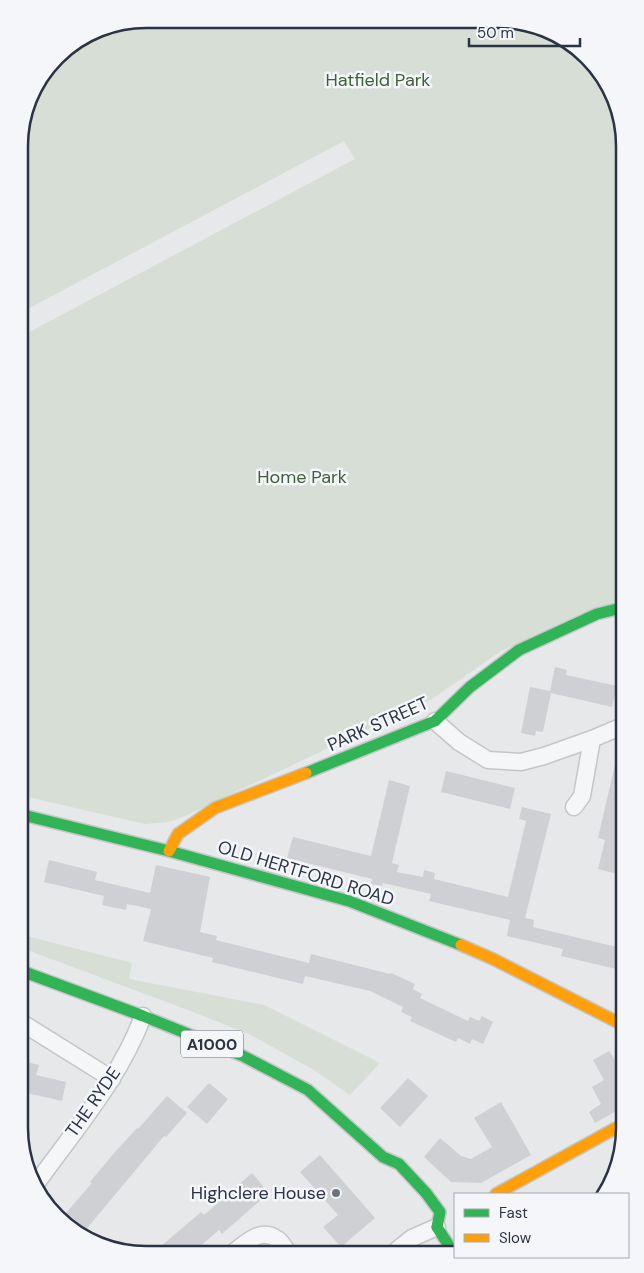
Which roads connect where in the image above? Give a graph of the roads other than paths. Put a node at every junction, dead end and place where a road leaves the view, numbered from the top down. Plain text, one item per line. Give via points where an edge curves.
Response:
1 (616, 609) edge
2 (435, 722) junction
3 (616, 729) edge
4 (592, 739) junction
5 (574, 807) dead end
6 (28, 816) edge
7 (169, 851) junction
8 (28, 973) edge
9 (142, 1016) junction
10 (616, 1021) edge
11 (28, 1027) edge
12 (112, 1079) junction
13 (616, 1128) edge
14 (383, 1158) junction
15 (390, 1175) dead end
16 (40, 1179) edge
17 (498, 1193) edge
18 (424, 1216) dead end
19 (443, 1223) junction
20 (242, 1246) edge
21 (283, 1246) edge
22 (402, 1246) edge
23 (450, 1246) edge

1 - 2 street, PARK STREET via 597,614 519,650 470,687
2 - 4 street via 488,760 521,762
2 - 7 street, PARK STREET via 215,808 178,834
3 - 4 street
4 - 5 street via 582,796
6 - 7 street, OLD HERTFORD ROAD
7 - 10 street, OLD HERTFORD ROAD via 349,901 494,959
8 - 9 street, A1000
9 - 12 street, THE RYDE
9 - 14 street, A1000 via 243,1056 308,1090
11 - 12 street
12 - 16 street, THE RYDE
13 - 17 street
14 - 15 street
14 - 19 street, A1000 via 399,1164 426,1193 440,1212
18 - 19 street
19 - 22 street
19 - 23 street
20 - 21 street via 253,1237 265,1234 276,1238

